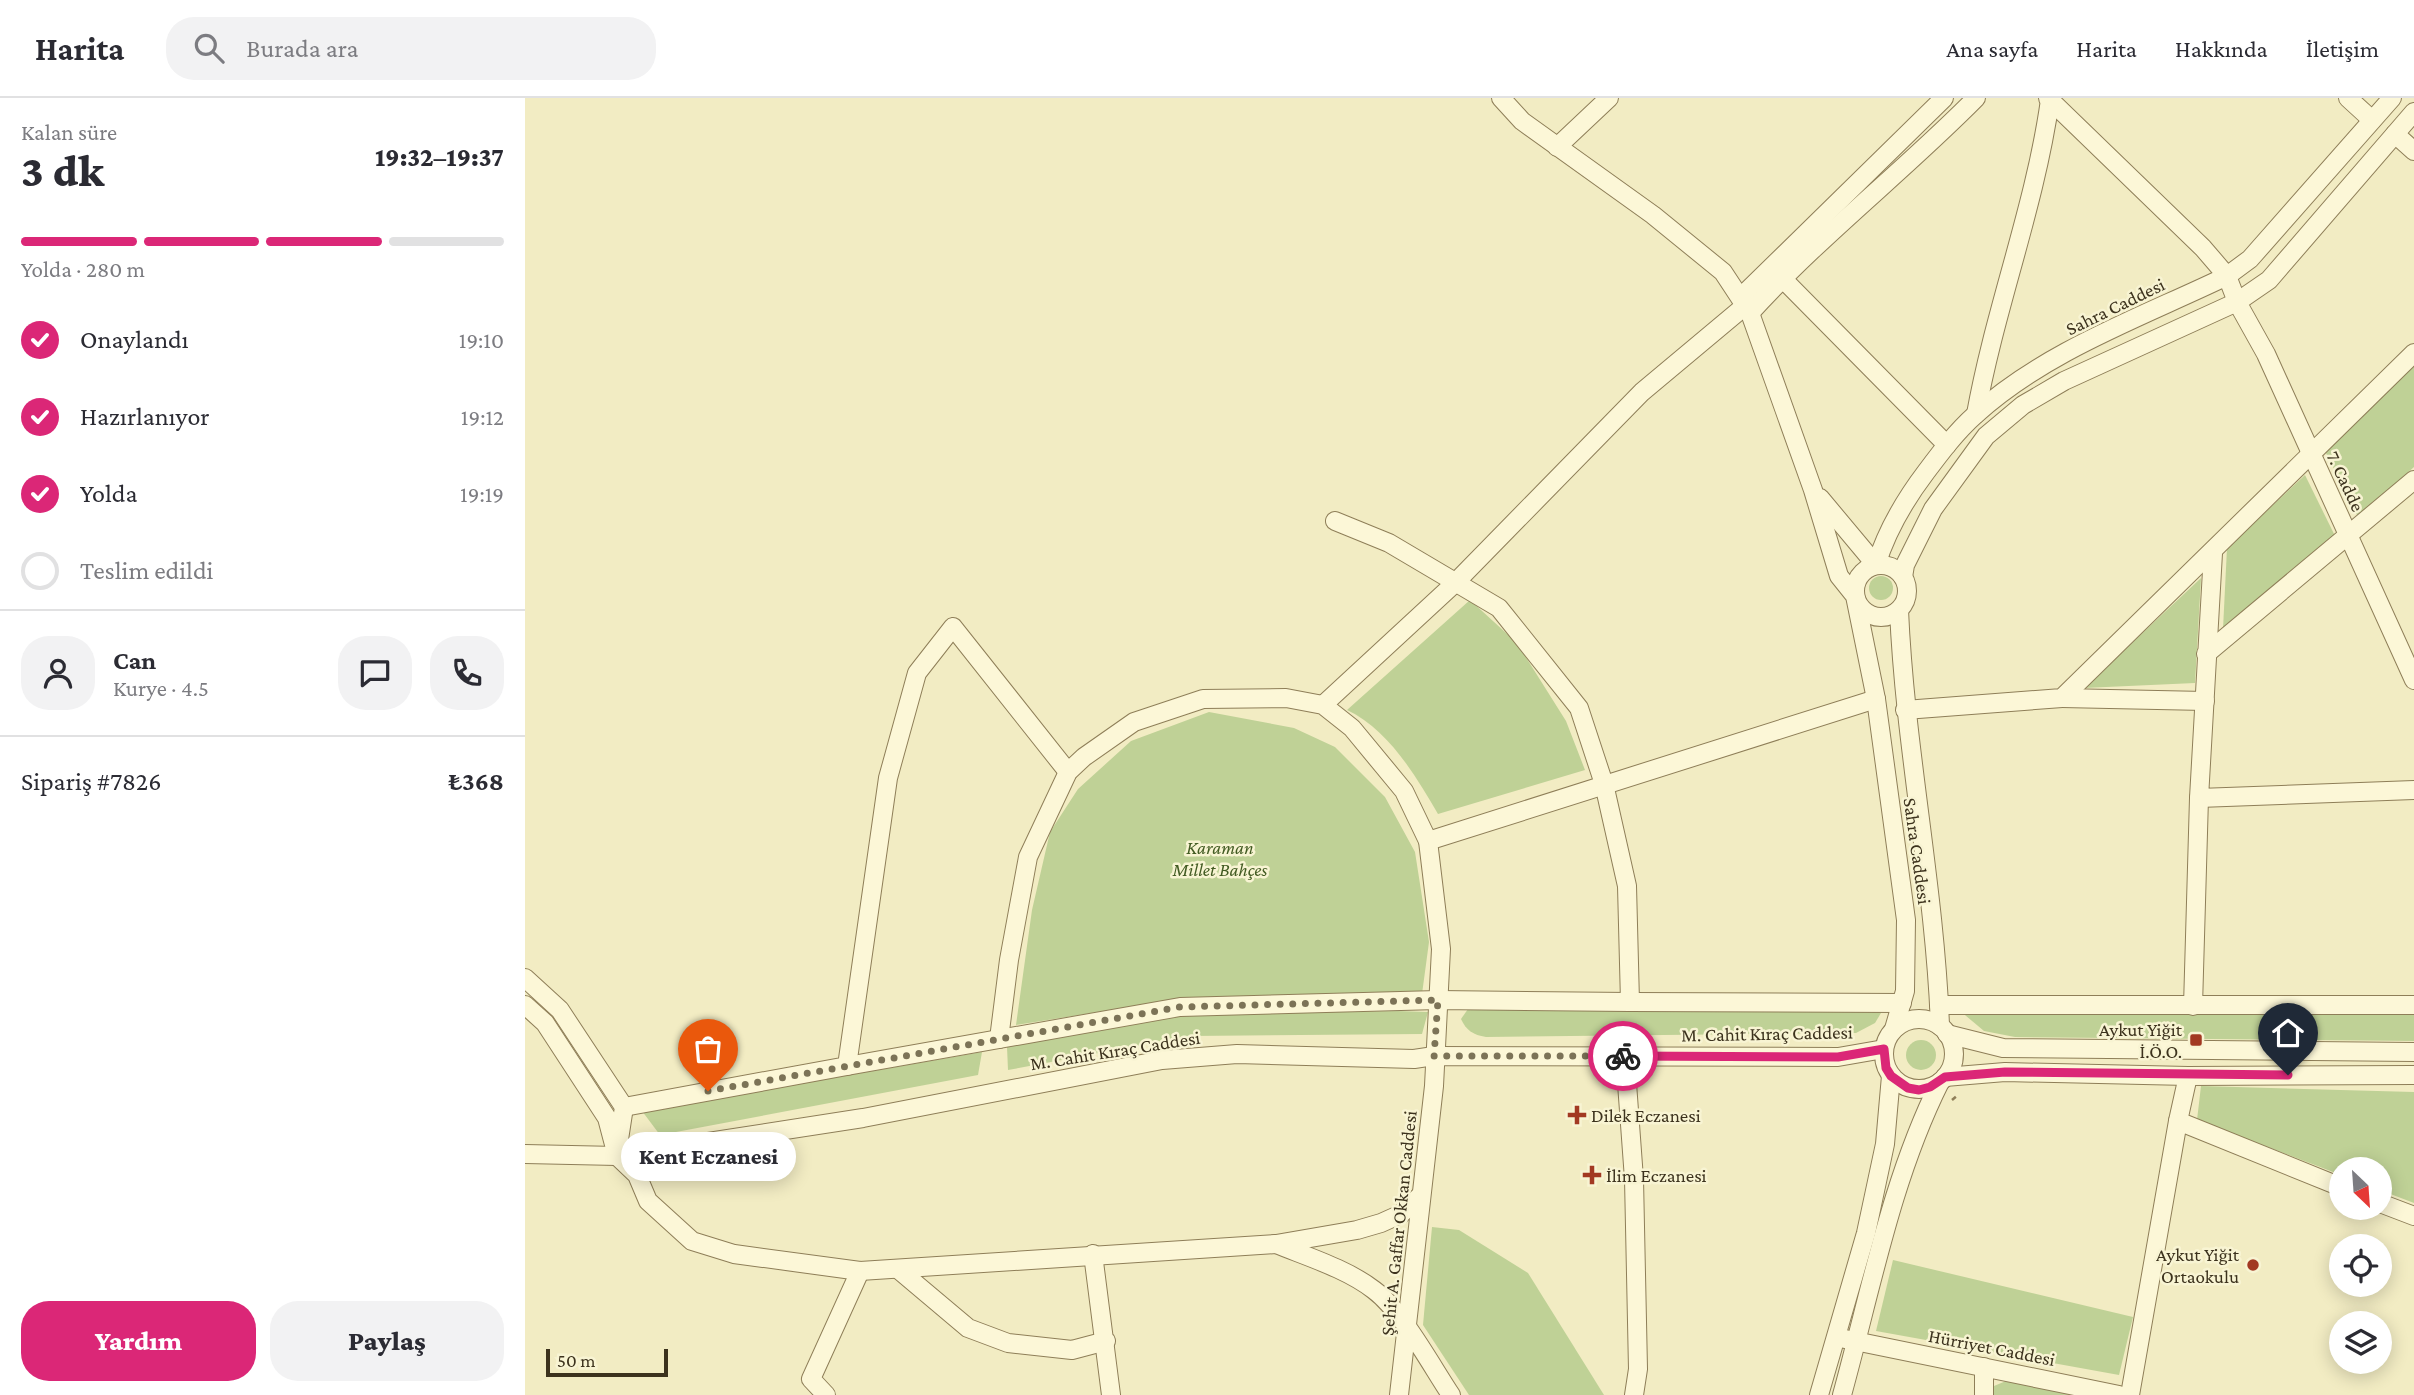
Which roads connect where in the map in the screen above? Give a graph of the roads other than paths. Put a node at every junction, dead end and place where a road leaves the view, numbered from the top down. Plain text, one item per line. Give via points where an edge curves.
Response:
1 (1501, 98) edge
2 (1609, 98) edge
3 (1944, 98) edge
4 (1976, 98) edge
5 (2348, 98) edge
6 (2049, 99) edge
7 (2385, 101) edge
8 (2413, 117) edge
9 (2372, 120) junction
10 (2395, 134) junction
11 (1557, 147) junction
12 (2414, 151) edge
13 (2227, 276) junction
14 (1782, 278) junction
15 (2237, 302) junction
16 (1745, 305) junction
17 (2414, 353) edge
18 (1976, 414) junction
19 (1947, 445) junction
20 (2310, 453) junction
21 (2414, 480) edge
22 (1813, 490) junction
23 (1335, 521) dead end
24 (2348, 534) junction
25 (2213, 553) junction
26 (1876, 565) junction
27 (1903, 577) junction
28 (1455, 583) junction
29 (1854, 596) junction
30 (1899, 610) junction
31 (2206, 654) junction
32 (2414, 680) edge
33 (2063, 698) junction
34 (1876, 699) junction
35 (2205, 701) junction
36 (1324, 705) junction
37 (1905, 710) junction
38 (1068, 772) junction
39 (1604, 784) junction
40 (2414, 790) edge
41 (2199, 798) junction
42 (1429, 841) junction
43 (525, 978) edge
44 (1438, 1000) junction
45 (1630, 1002) junction
46 (1902, 1003) junction
47 (1939, 1004) junction
48 (525, 1005) edge
49 (2414, 1005) edge
50 (2193, 1006) junction
51 (1894, 1030) junction
52 (1944, 1030) junction
53 (999, 1039) junction
54 (1884, 1049) junction
55 (2414, 1052) edge
56 (1434, 1056) junction
57 (1625, 1056) junction
58 (846, 1066) junction
59 (2414, 1075) edge
60 (1891, 1076) junction
61 (2188, 1076) junction
62 (1942, 1080) junction
63 (624, 1107) junction
64 (2178, 1121) junction
65 (525, 1154) edge
66 (617, 1156) junction
67 (2329, 1182) edge
68 (1421, 1195) junction
69 (2392, 1208) edge
70 (2414, 1216) edge
71 (1276, 1244) junction
72 (1093, 1254) junction
73 (898, 1269) junction
74 (860, 1271) junction
75 (1408, 1329) junction
76 (1835, 1337) junction
77 (1106, 1341) junction
78 (1856, 1342) junction
79 (1984, 1367) junction
80 (1633, 1394) edge
81 (826, 1395) edge
82 (1111, 1395) edge
83 (1398, 1395) edge
84 (1451, 1395) edge
85 (1819, 1395) edge
86 (1842, 1395) edge
87 (1984, 1395) edge
88 (2119, 1395) edge
89 (2130, 1395) edge

1 - 11 street
2 - 11 street
3 - 16 street
4 - 14 street
5 - 9 street
6 - 13 street, 7. Cadde
6 - 18 street via 2042,146
7 - 9 street, Sahra Caddesi
8 - 10 street, Sahra Caddesi
9 - 13 street, Sahra Caddesi via 2250,260
10 - 12 street
10 - 15 street, Sahra Caddesi via 2269,279
11 - 16 street via 1713,264
13 - 15 street, 7. Cadde
13 - 18 street, Sahra Caddesi via 2048,362
14 - 16 street
14 - 19 street
15 - 20 street, 7. Cadde via 2261,343
15 - 27 street, Sahra Caddesi via 2064,381 2023,405 1986,436 1933,509
16 - 22 street
16 - 28 street via 1642,392
17 - 20 street
18 - 19 street, Sahra Caddesi
19 - 26 street, Sahra Caddesi via 1885,536
20 - 24 street, 7. Cadde
20 - 25 street
21 - 24 street
22 - 26 street
22 - 29 street via 1839,576
23 - 28 street via 1389,543
24 - 31 street
24 - 32 street, 7. Cadde
25 - 31 street
25 - 33 street
26 - 27 street via 1891,567
26 - 29 street, Sahra Caddesi via 1862,573
27 - 30 street, Sahra Caddesi via 1907,594
28 - 36 street
28 - 39 street via 1499,608 1579,708
29 - 30 street via 1862,610 1876,617
29 - 34 street, Sahra Caddesi
30 - 37 street, Sahra Caddesi
31 - 35 street
33 - 35 street
33 - 37 street
34 - 39 street
34 - 46 street, Sahra Caddesi via 1906,920
35 - 41 street
36 - 38 street via 1286,698 1203,699 1134,722
36 - 42 street via 1352,727 1404,791
37 - 47 street, Sahra Caddesi via 1933,918
38 - 53 street via 1028,857
38 - 58 street via 953,627 917,673 888,778
39 - 42 street
39 - 45 street via 1627,886
40 - 41 street
41 - 50 street
42 - 44 street, Şehit A. Gaffar Okkan Caddesi via 1441,948
43 - 63 street via 560,1010
44 - 45 street
44 - 53 street via 1180,1007
44 - 56 street, Şehit A. Gaffar Okkan Caddesi
45 - 46 street
46 - 51 street, Sahra Caddesi
47 - 50 street
47 - 52 street, Sahra Caddesi
48 - 66 street via 545,1023 607,1118
49 - 50 street
51 - 52 street via 1921,1019
51 - 54 street
52 - 55 street via 2003,1048
52 - 62 street via 1954,1054
53 - 58 street
54 - 57 street, M. Cahit Kıraç Caddesi via 1838,1057
54 - 60 street
56 - 57 street, M. Cahit Kıraç Caddesi
56 - 66 street, M. Cahit Kıraç Caddesi via 1237,1054 1162,1060 863,1118
56 - 68 street, Şehit A. Gaffar Okkan Caddesi
57 - 80 street via 1634,1179 1638,1369
58 - 63 street
59 - 61 street
60 - 62 street via 1919,1090
60 - 76 street via 1885,1144 1866,1233
61 - 62 street via 2005,1072
61 - 64 street
62 - 78 street via 1919,1125 1902,1174
63 - 66 street
64 - 67 street
64 - 89 street
65 - 66 street, M. Cahit Kıraç Caddesi
66 - 74 street via 637,1175 648,1201 692,1241 734,1254
68 - 71 street via 1401,1214 1381,1223
68 - 75 street, Şehit A. Gaffar Okkan Caddesi
69 - 70 street
71 - 72 street
71 - 75 street via 1375,1290
72 - 73 street
72 - 77 street
73 - 74 street
73 - 77 street via 968,1328 1008,1343 1072,1350
74 - 81 street via 811,1380
75 - 83 street, Şehit A. Gaffar Okkan Caddesi
75 - 84 street
76 - 78 street, Hürriyet Caddesi
76 - 85 street
77 - 82 street
78 - 79 street, Hürriyet Caddesi
78 - 86 street
79 - 87 street
79 - 88 street, Hürriyet Caddesi

